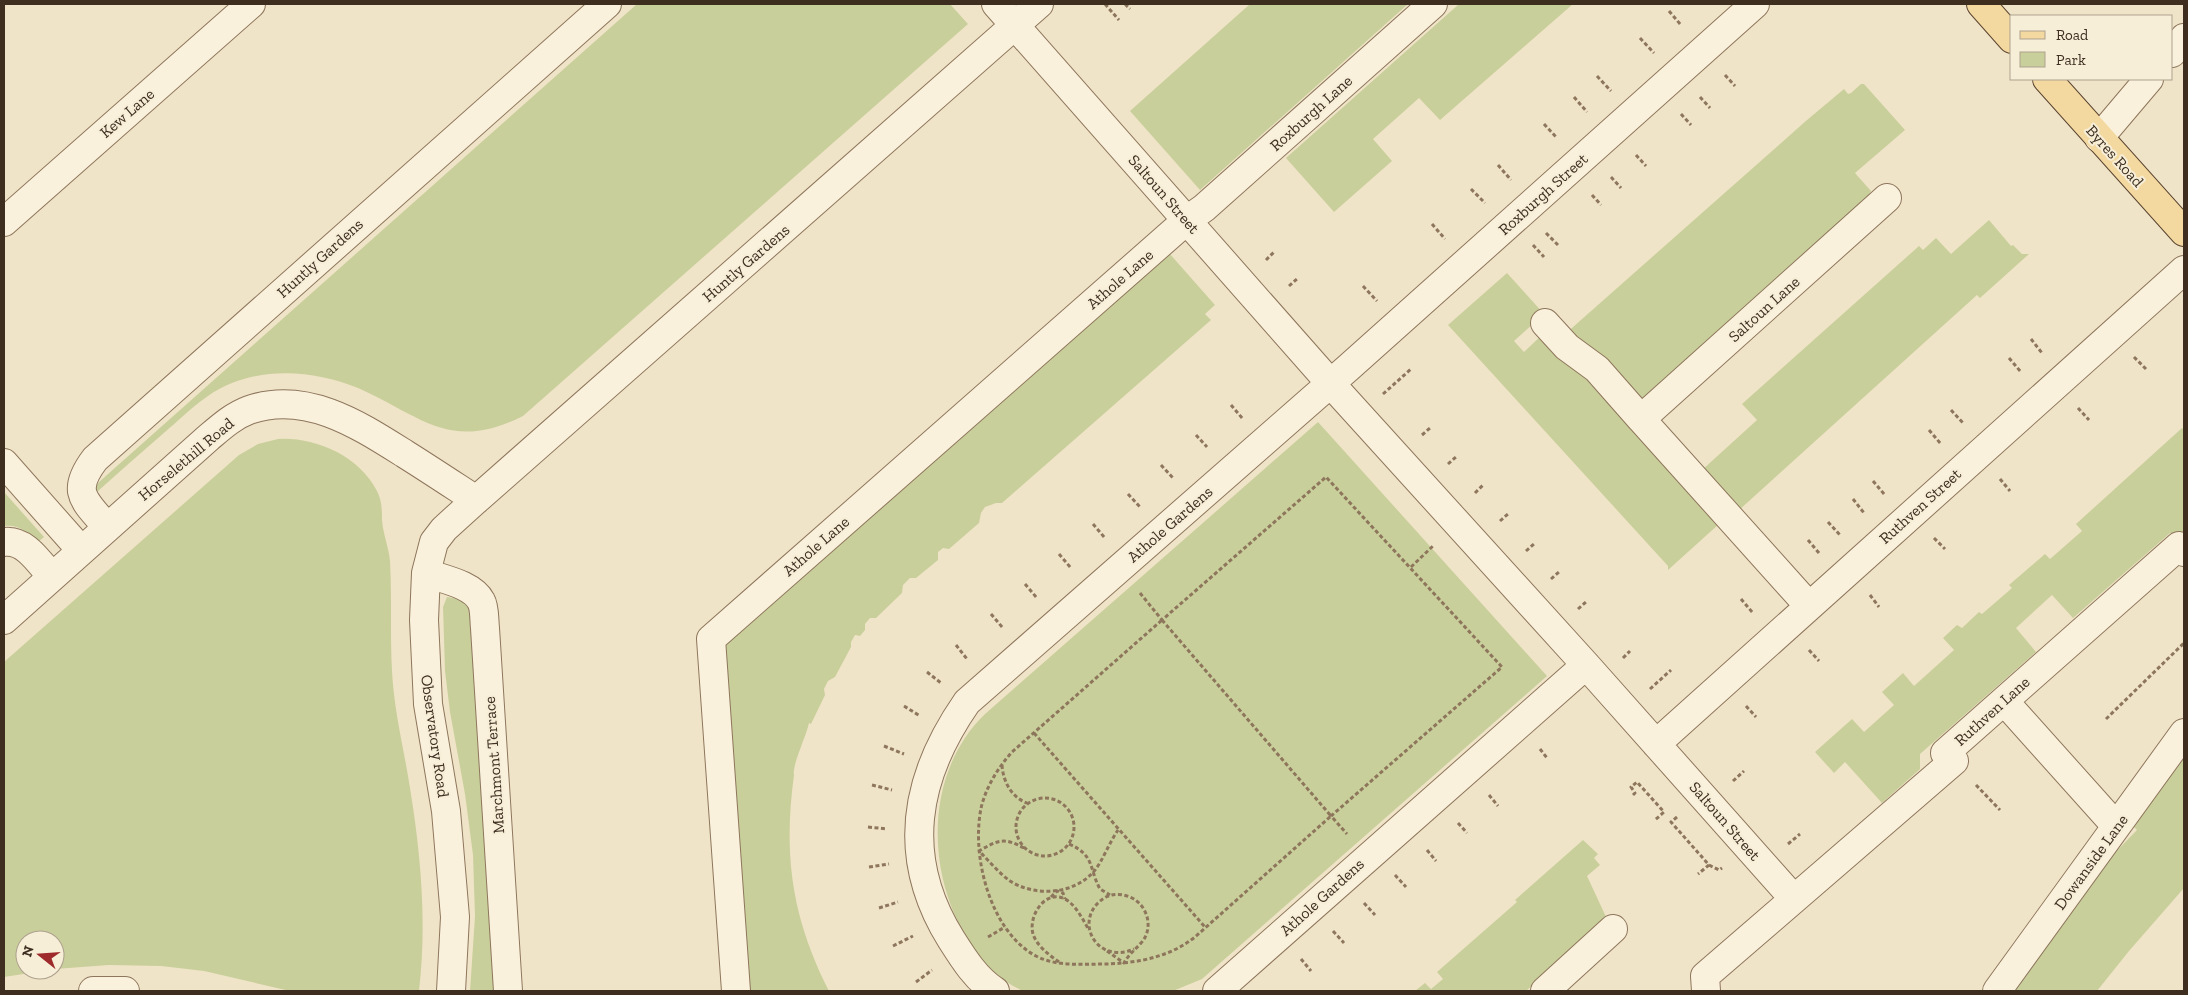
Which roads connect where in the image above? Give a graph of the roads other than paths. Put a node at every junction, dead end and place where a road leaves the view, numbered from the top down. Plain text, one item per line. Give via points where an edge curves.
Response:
1 (251, 4) edge
2 (607, 4) edge
3 (996, 4) edge
4 (1039, 4) edge
5 (1433, 4) edge
6 (1755, 4) edge
7 (1981, 4) edge
8 (1016, 25) junction
9 (2010, 37) edge
10 (2184, 38) edge
11 (2173, 52) edge
12 (2048, 80) edge
13 (2148, 80) edge
14 (2099, 138) junction
15 (1887, 198) dead end
16 (1187, 220) junction
17 (4, 222) edge
18 (2184, 232) edge
19 (2184, 270) edge
20 (1544, 323) dead end
21 (1331, 384) junction
22 (1641, 419) junction
23 (4, 463) edge
24 (476, 500) junction
25 (107, 527) junction
26 (4, 542) edge
27 (81, 550) junction
28 (2184, 552) edge
29 (426, 573) junction
30 (52, 577) junction
31 (1809, 606) junction
32 (4, 620) edge
33 (1586, 665) junction
34 (2004, 701) junction
35 (2184, 732) edge
36 (1656, 744) junction
37 (2116, 826) junction
38 (1794, 899) junction
39 (1613, 929) dead end
40 (93, 991) edge
41 (125, 991) edge
42 (450, 991) edge
43 (508, 991) edge
44 (736, 991) edge
45 (995, 991) edge
46 (1216, 991) edge
47 (1545, 991) edge
48 (1706, 991) edge
49 (1997, 991) edge

1 - 17 street, Kew Lane
2 - 25 street, Huntly Gardens via 95,459 80,485 86,502
3 - 8 street, Saltoun Street
4 - 8 street
5 - 16 street, Roxburgh Lane
6 - 21 street, Roxburgh Street
7 - 9 main road
8 - 16 street, Saltoun Street
8 - 24 street, Huntly Gardens
10 - 11 street
12 - 14 main road, Byres Road
13 - 14 street
14 - 18 main road, Byres Road
15 - 22 street, Saltoun Lane
16 - 21 street, Saltoun Street
16 - 44 street, Athole Lane via 711,639
19 - 31 street, Ruthven Street
20 - 22 street via 1567,347 1597,369
21 - 33 street
21 - 45 street, Athole Gardens via 967,702 945,736 934,759 920,805 920,838 926,881 933,904 961,955
22 - 31 street
23 - 27 street
24 - 25 street, Horselethill Road via 355,424 306,406 280,404 249,410 230,420
24 - 29 street, Observatory Road via 434,542
25 - 27 street, Horselethill Road
26 - 30 street via 22,545
27 - 30 street, Horselethill Road
28 - 34 street, Ruthven Lane via 2179,546
29 - 42 street, Observatory Road via 428,704 446,810 455,917
29 - 43 street, Marchmont Terrace via 476,594 482,605
30 - 32 street, Horselethill Road
31 - 36 street, Ruthven Street
33 - 36 street
33 - 46 street, Athole Gardens
34 - 37 street
34 - 38 street, Ruthven Lane via 1945,753 1954,761
35 - 37 street, Dowanside Lane
36 - 38 street, Saltoun Street
37 - 49 street, Dowanside Lane
38 - 48 street via 1705,976
39 - 47 street
40 - 41 street

